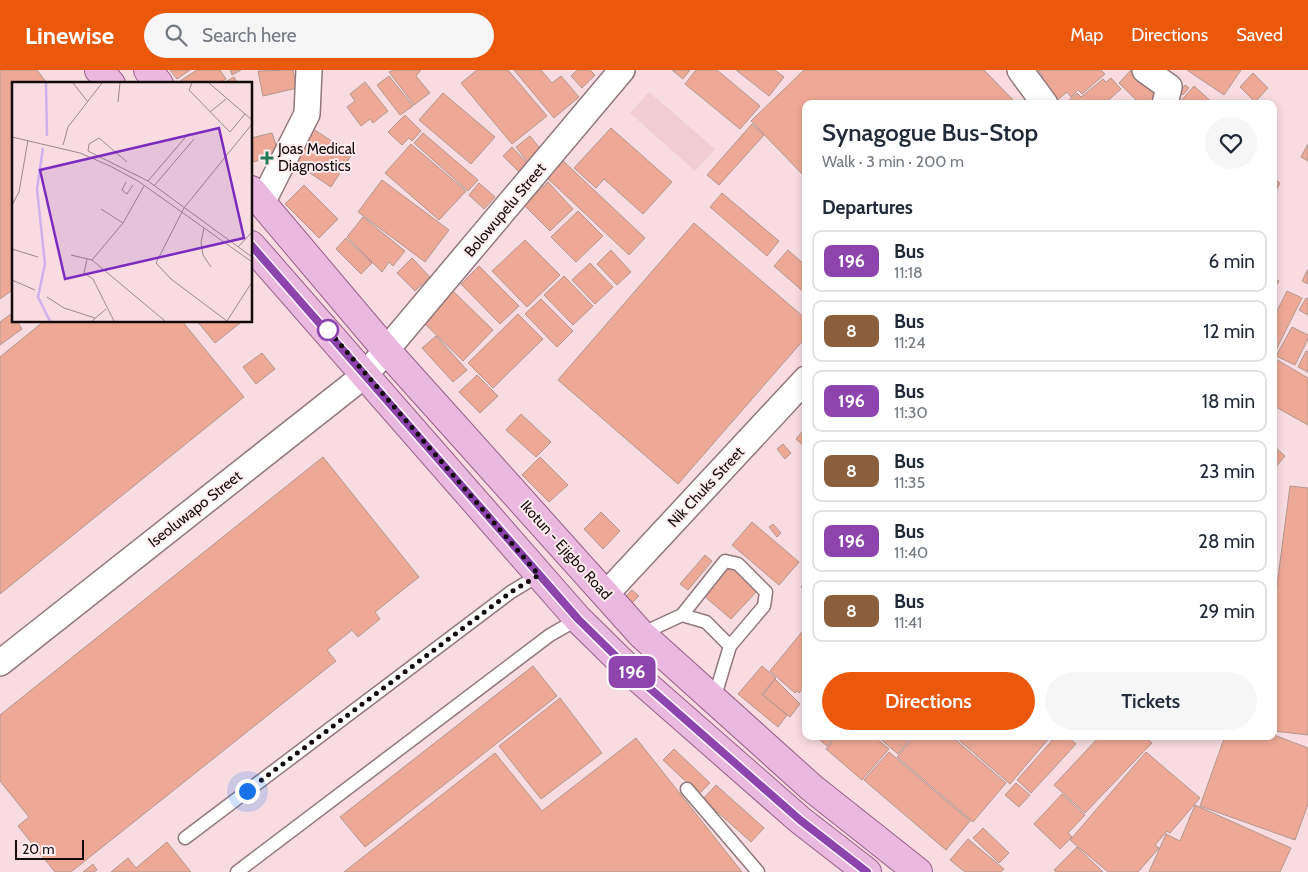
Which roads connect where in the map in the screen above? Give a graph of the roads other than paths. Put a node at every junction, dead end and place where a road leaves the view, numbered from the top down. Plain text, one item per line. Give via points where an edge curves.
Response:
1 (99, 70) edge
2 (148, 70) edge
3 (309, 70) edge
4 (622, 70) edge
5 (1020, 70) edge
6 (1144, 70) edge
7 (109, 82) edge
8 (158, 82) edge
9 (1042, 100) edge
10 (1167, 100) edge
11 (256, 197) edge
12 (252, 246) edge
13 (388, 351) junction
14 (366, 374) junction
15 (802, 383) edge
16 (539, 575) junction
17 (606, 594) junction
18 (682, 615) junction
19 (578, 619) junction
20 (642, 634) junction
21 (730, 646) junction
22 (662, 652) junction
23 (0, 663) edge
24 (638, 678) junction
25 (714, 699) junction
26 (687, 789) dead end
27 (185, 838) dead end
28 (238, 872) edge
29 (758, 872) edge
30 (867, 872) edge
31 (918, 872) edge

1 - 7 main road
2 - 8 main road
3 - 11 street via 306,114
4 - 13 street, Bolowupelu Street
5 - 9 street
6 - 10 street via 1169,87
11 - 13 main road, Ikotun - Ejigbo Road
12 - 14 main road
13 - 14 street, Iseoluwapo Street
13 - 17 main road, Ikotun - Ejigbo Road
14 - 16 main road
14 - 23 street, Iseoluwapo Street
15 - 17 street, Nik Chuks Street
16 - 19 main road
16 - 27 lane via 511,592
17 - 20 main road, Ikotun - Ejigbo Road
18 - 20 lane
18 - 21 lane via 706,622
18 - 21 lane via 725,561 738,564 766,592 766,599 764,606
19 - 24 main road
19 - 28 lane via 550,635
20 - 22 main road, Ikotun - Ejigbo Road
21 - 25 lane
22 - 24 main road
22 - 25 main road, Ikotun - Ejigbo Road
24 - 30 main road via 800,820
25 - 31 main road, Ikotun - Ejigbo Road via 812,788
26 - 29 lane

